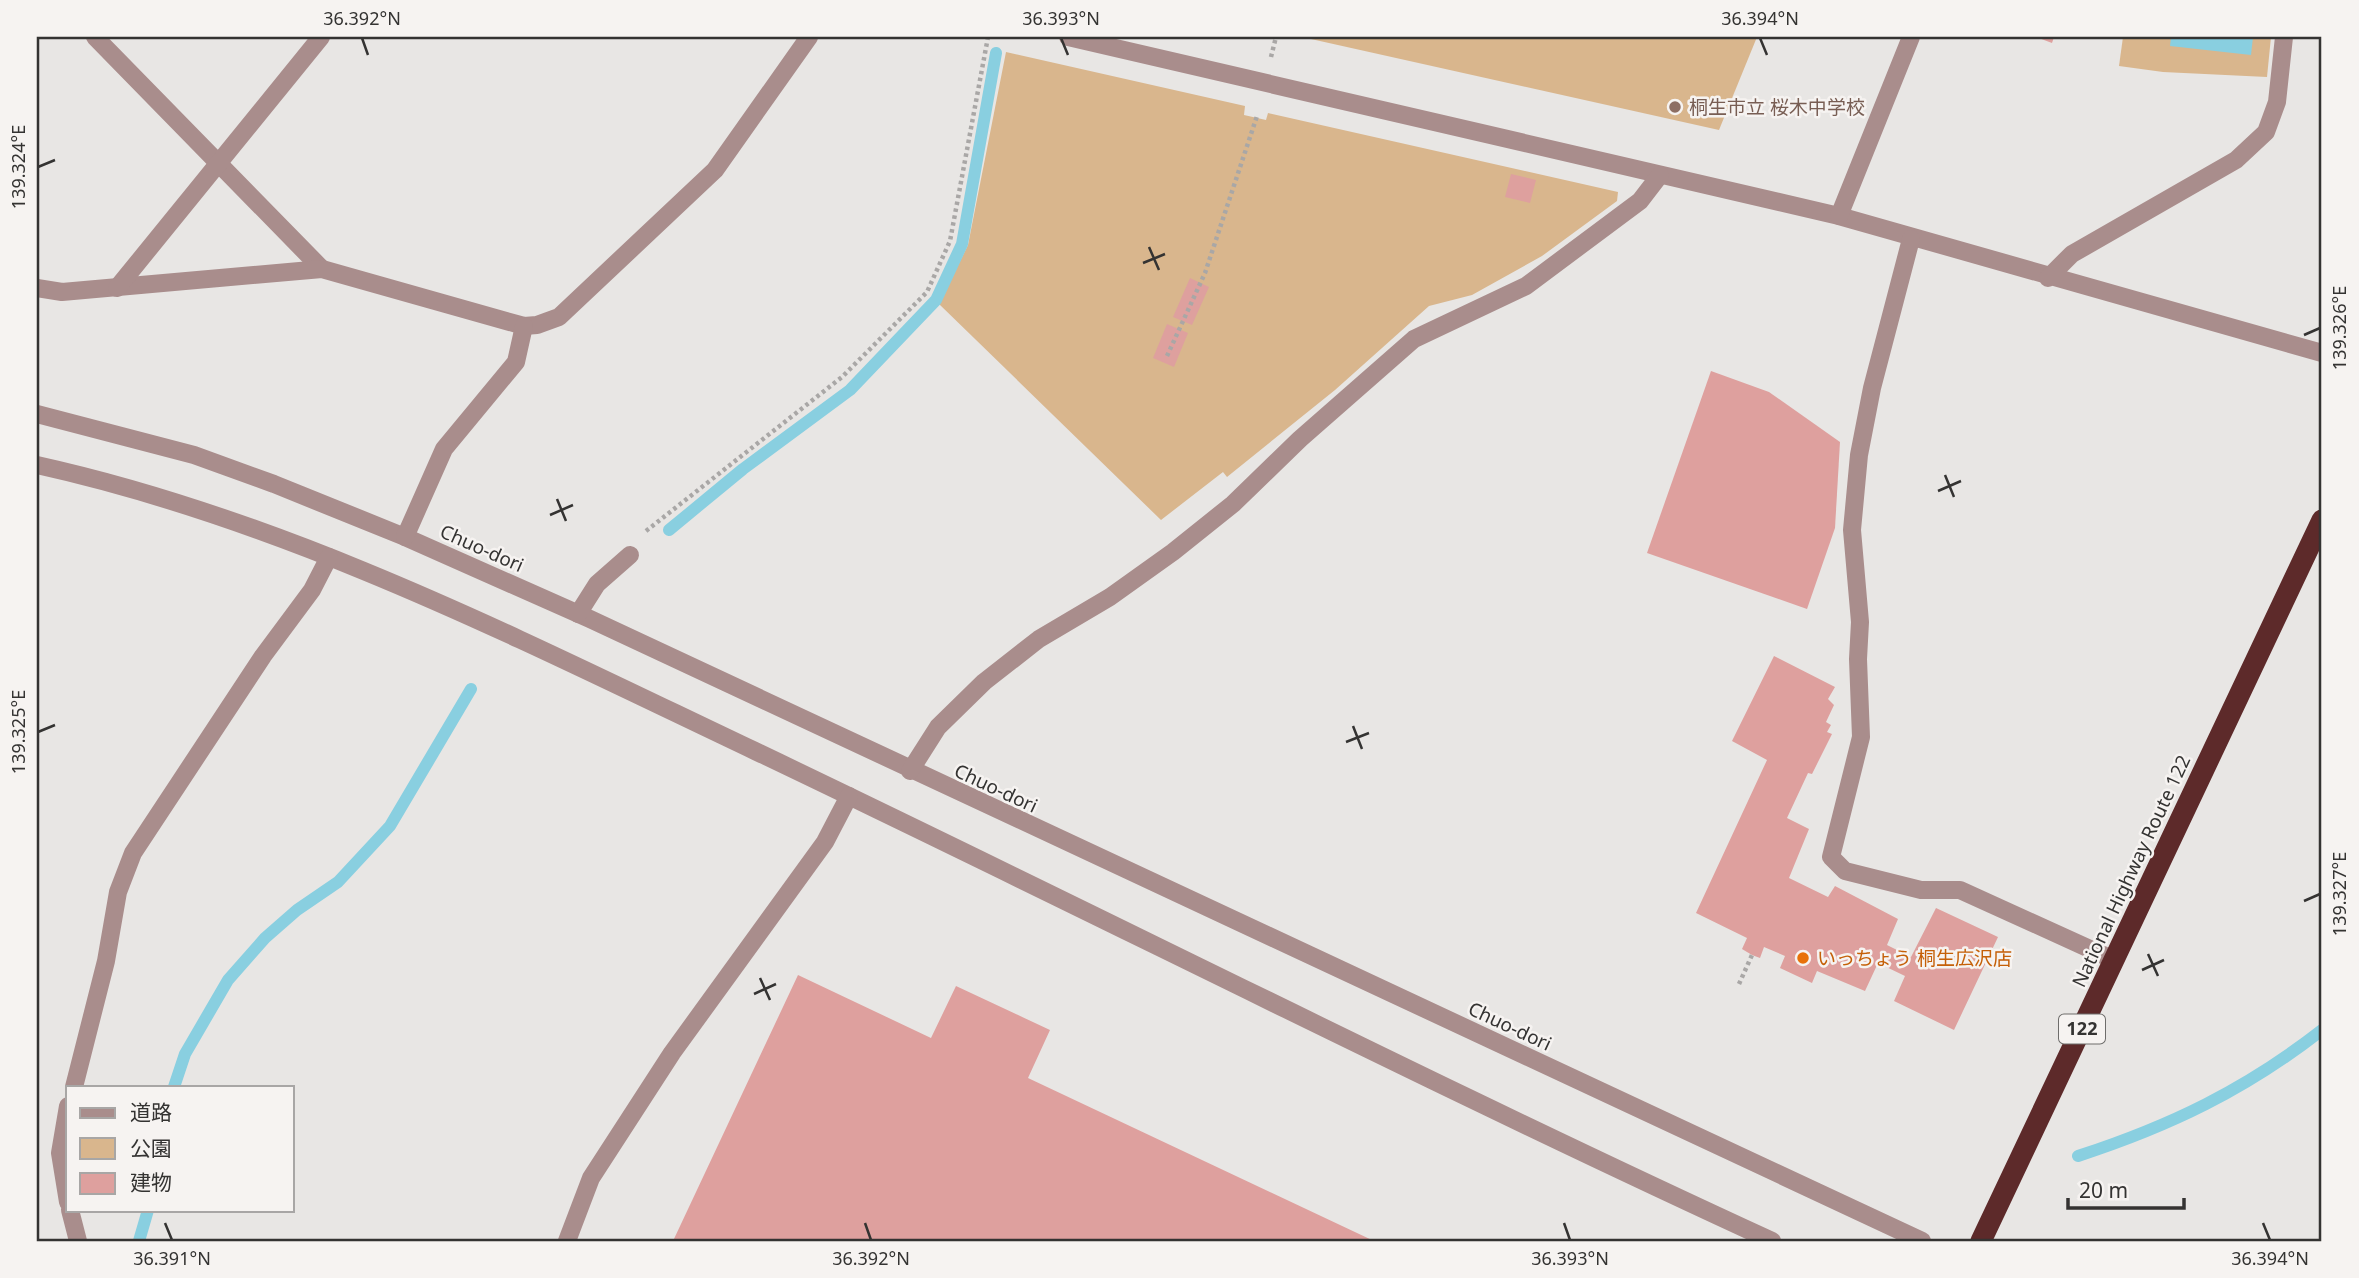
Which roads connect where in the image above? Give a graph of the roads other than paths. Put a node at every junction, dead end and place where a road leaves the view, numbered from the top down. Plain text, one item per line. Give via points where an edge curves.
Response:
1 (95, 37) edge
2 (321, 37) edge
3 (809, 37) edge
4 (1068, 37) edge
5 (1911, 37) edge
6 (2284, 37) edge
7 (220, 164) junction
8 (1660, 175) junction
9 (1839, 216) junction
10 (1911, 239) junction
11 (322, 269) junction
12 (2048, 278) junction
13 (37, 288) edge
14 (117, 288) junction
15 (524, 326) junction
16 (2322, 353) edge
17 (37, 414) edge
18 (37, 465) edge
19 (2322, 520) edge
20 (405, 537) junction
21 (630, 555) road end
22 (329, 557) junction
23 (578, 614) junction
24 (910, 771) junction
25 (849, 796) junction
26 (2114, 960) junction
27 (74, 1086) edge
28 (66, 1118) edge
29 (66, 1190) edge
30 (71, 1212) edge
31 (78, 1241) edge
32 (567, 1241) edge
33 (1772, 1241) edge
34 (1922, 1241) edge
35 (1981, 1241) edge

1 - 7 street
2 - 7 street
3 - 15 street via 715,170 559,317
4 - 8 street
5 - 9 street
6 - 12 street via 2277,102 2266,132 2236,160 2072,254
7 - 11 street
7 - 14 street
8 - 9 street
8 - 24 street via 1640,201 1525,286 1414,339 1193,536 1110,597 1039,639 984,682 938,727
9 - 10 street
10 - 12 street
10 - 26 street via 1859,455 1852,530 1860,622 1861,737 1831,857 1844,871 1921,890 1960,890
11 - 14 street
11 - 15 street
12 - 16 street
13 - 14 street via 62,292
15 - 20 street via 516,362 444,449
17 - 20 street, Chuo-dori via 194,455
18 - 22 street via 218,516
19 - 26 highway, National Highway Route 122 / 122
20 - 23 street, Chuo-dori
21 - 23 street via 597,584
22 - 25 street via 508,634
22 - 27 street via 312,590 133,853 118,892
23 - 24 street, Chuo-dori
24 - 34 street, Chuo-dori
25 - 32 street via 825,842 672,1053 591,1178
25 - 33 street via 1446,1088
26 - 35 highway, National Highway Route 122 / 122
28 - 29 street via 60,1153
30 - 31 street

